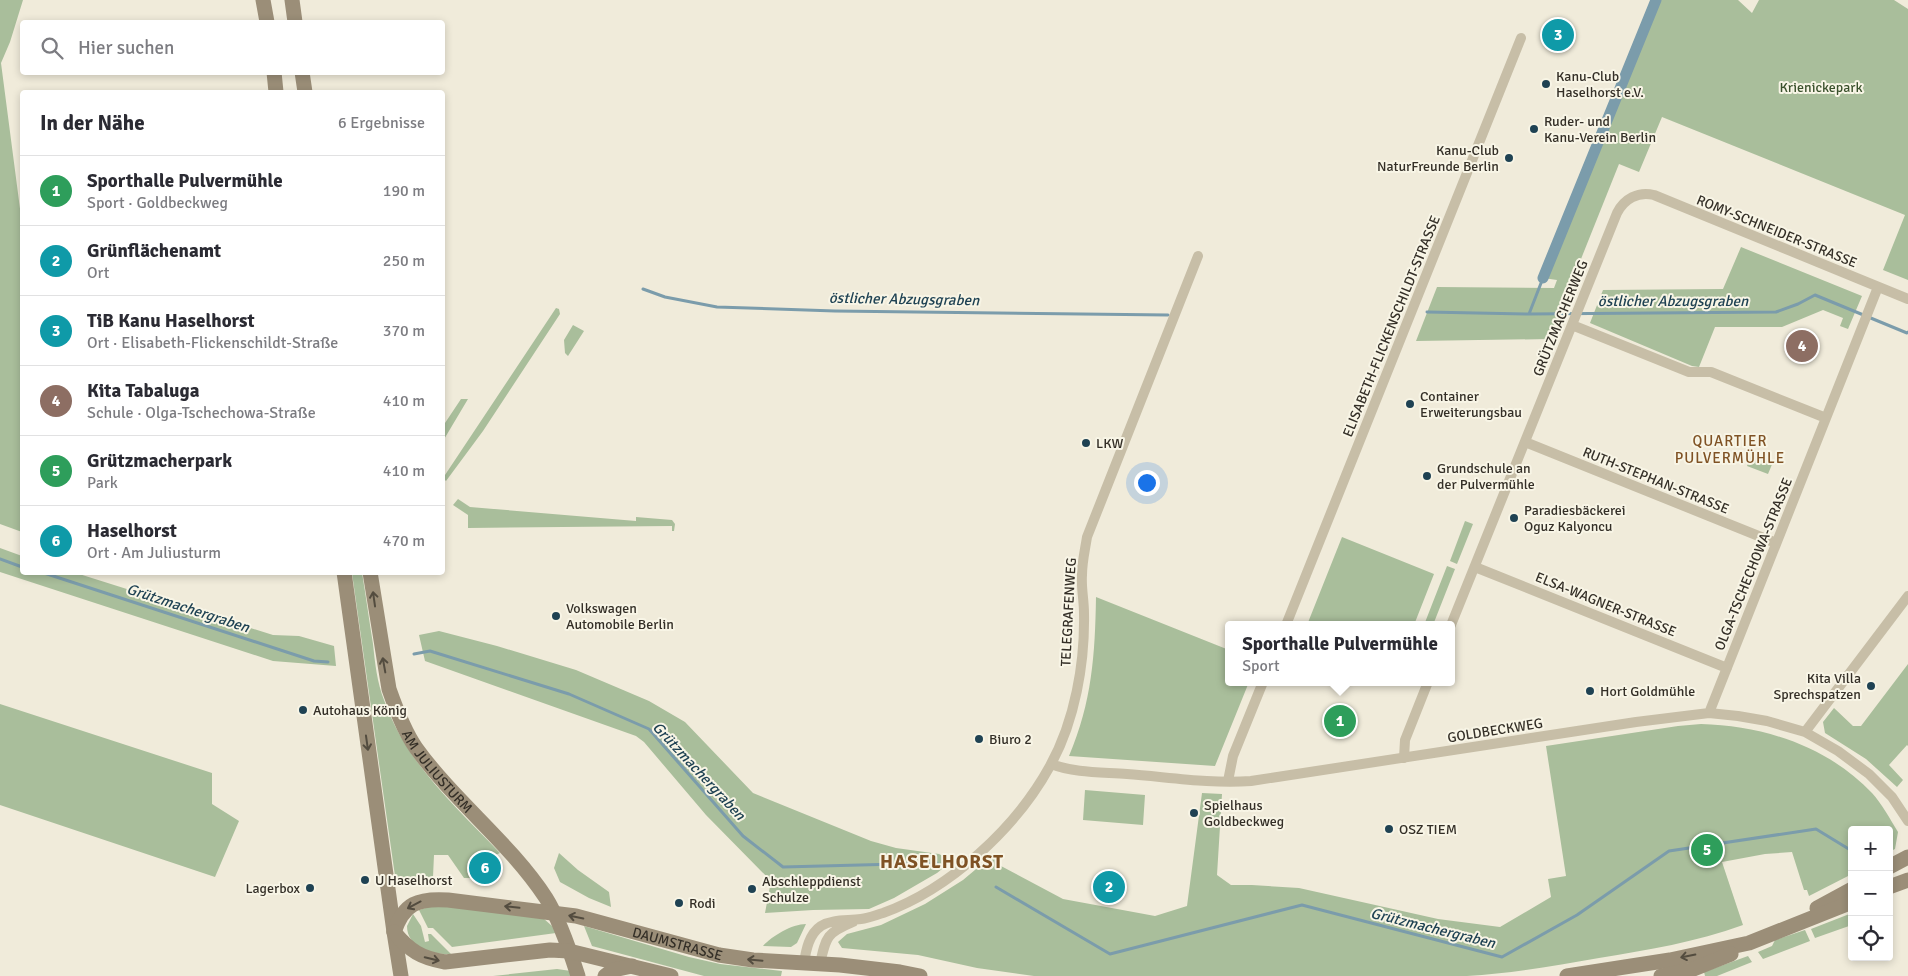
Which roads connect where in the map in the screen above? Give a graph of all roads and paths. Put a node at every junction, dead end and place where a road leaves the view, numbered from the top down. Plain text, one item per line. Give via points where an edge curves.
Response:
1 (264, 0) edge
2 (292, 0) edge
3 (267, 20) edge
4 (295, 20) edge
5 (1521, 38) dead end
6 (274, 75) edge
7 (302, 75) edge
8 (276, 90) edge
9 (304, 90) edge
10 (1635, 196) joint
11 (1198, 256) dead end
12 (1878, 287) junction
13 (1908, 299) edge
14 (1574, 321) junction
15 (1826, 418) junction
16 (1525, 442) junction
17 (1776, 543) junction
18 (1475, 567) junction
19 (344, 575) edge
20 (370, 575) edge
21 (1908, 596) edge
22 (1288, 621) edge
23 (1453, 621) edge
24 (1726, 668) junction
25 (1260, 686) edge
26 (1426, 686) edge
27 (1708, 713) junction
28 (1805, 732) junction
29 (1404, 758) junction
30 (1051, 764) junction
31 (1228, 781) junction
32 (1908, 821) edge
33 (1908, 857) edge
34 (1893, 865) edge
35 (1908, 880) edge
36 (1893, 886) edge
37 (1848, 891) edge
38 (1848, 904) edge
39 (553, 913) junction
40 (861, 919) junction
41 (1779, 931) junction
42 (394, 932) junction
43 (1749, 942) junction
44 (569, 951) junction
45 (633, 966) junction
46 (803, 969) edge
47 (819, 970) edge
48 (401, 976) edge
49 (578, 976) edge
50 (605, 976) edge
51 (672, 976) edge
52 (920, 976) edge
53 (1567, 976) edge
54 (1661, 976) edge

1 - 3 main road
2 - 4 main road
5 - 22 street, ELISABETH-FLICKENSCHILDT-STRASSE
6 - 8 main road
7 - 9 main road
10 - 12 street, ROMY-SCHNEIDER-STRASSE via 1654,195
10 - 14 street, GRÜTZMACHERWEG via 1621,205 1617,213
11 - 30 street, TELEGRAFENWEG via 1087,538 1082,576 1081,668 1066,726
12 - 13 street, ROMY-SCHNEIDER-STRASSE
12 - 15 street, OLGA-TSCHECHOWA-STRASSE
14 - 15 street via 1689,372 1711,372
14 - 16 street, GRÜTZMACHERWEG
15 - 17 street, OLGA-TSCHECHOWA-STRASSE
16 - 17 street, RUTH-STEPHAN-STRASSE
16 - 18 street, GRÜTZMACHERWEG
17 - 24 street, OLGA-TSCHECHOWA-STRASSE
18 - 23 street, GRÜTZMACHERWEG
18 - 24 street, ELSA-WAGNER-STRASSE
19 -> 42 main road
39 -> 20 main road, AM JULIUSTURM via 531,878 441,780 415,746 389,689
21 - 28 street
24 - 27 street, OLGA-TSCHECHOWA-STRASSE
25 - 31 street via 1233,756
26 - 29 street via 1405,740
27 - 28 street, GOLDBECKWEG via 1748,717
27 - 29 street, GOLDBECKWEG
28 - 32 street, GOLDBECKWEG via 1869,774 1892,797
29 - 31 street, GOLDBECKWEG via 1251,781
30 - 31 street, GOLDBECKWEG via 1063,768
30 - 40 street, TELEGRAFENWEG via 1022,809 976,857 924,892 886,912
33 - 34 main road
35 - 36 main road
37 - 41 main road
38 - 41 main road
39 -> 42 main road, DAUMSTRASSE via 428,900 405,910
39 - 44 main road, AM JULIUSTURM
46 -> 39 main road, DAUMSTRASSE via 719,955 599,922
40 - 46 street, TELEGRAFENWEG via 836,920 820,926 810,939
40 - 47 street, TELEGRAFENWEG via 831,933
41 - 43 main road
42 -> 44 main road via 413,952 428,960 446,962 550,950
42 - 48 main road
43 -> 53 main road via 1670,960
43 - 54 main road via 1725,957 1691,970
44 - 45 main road
44 - 49 main road, AM JULIUSTURM
45 - 50 main road via 613,970
45 - 51 main road
46 - 47 main road, DAUMSTRASSE
47 - 52 main road, DAUMSTRASSE via 900,972

